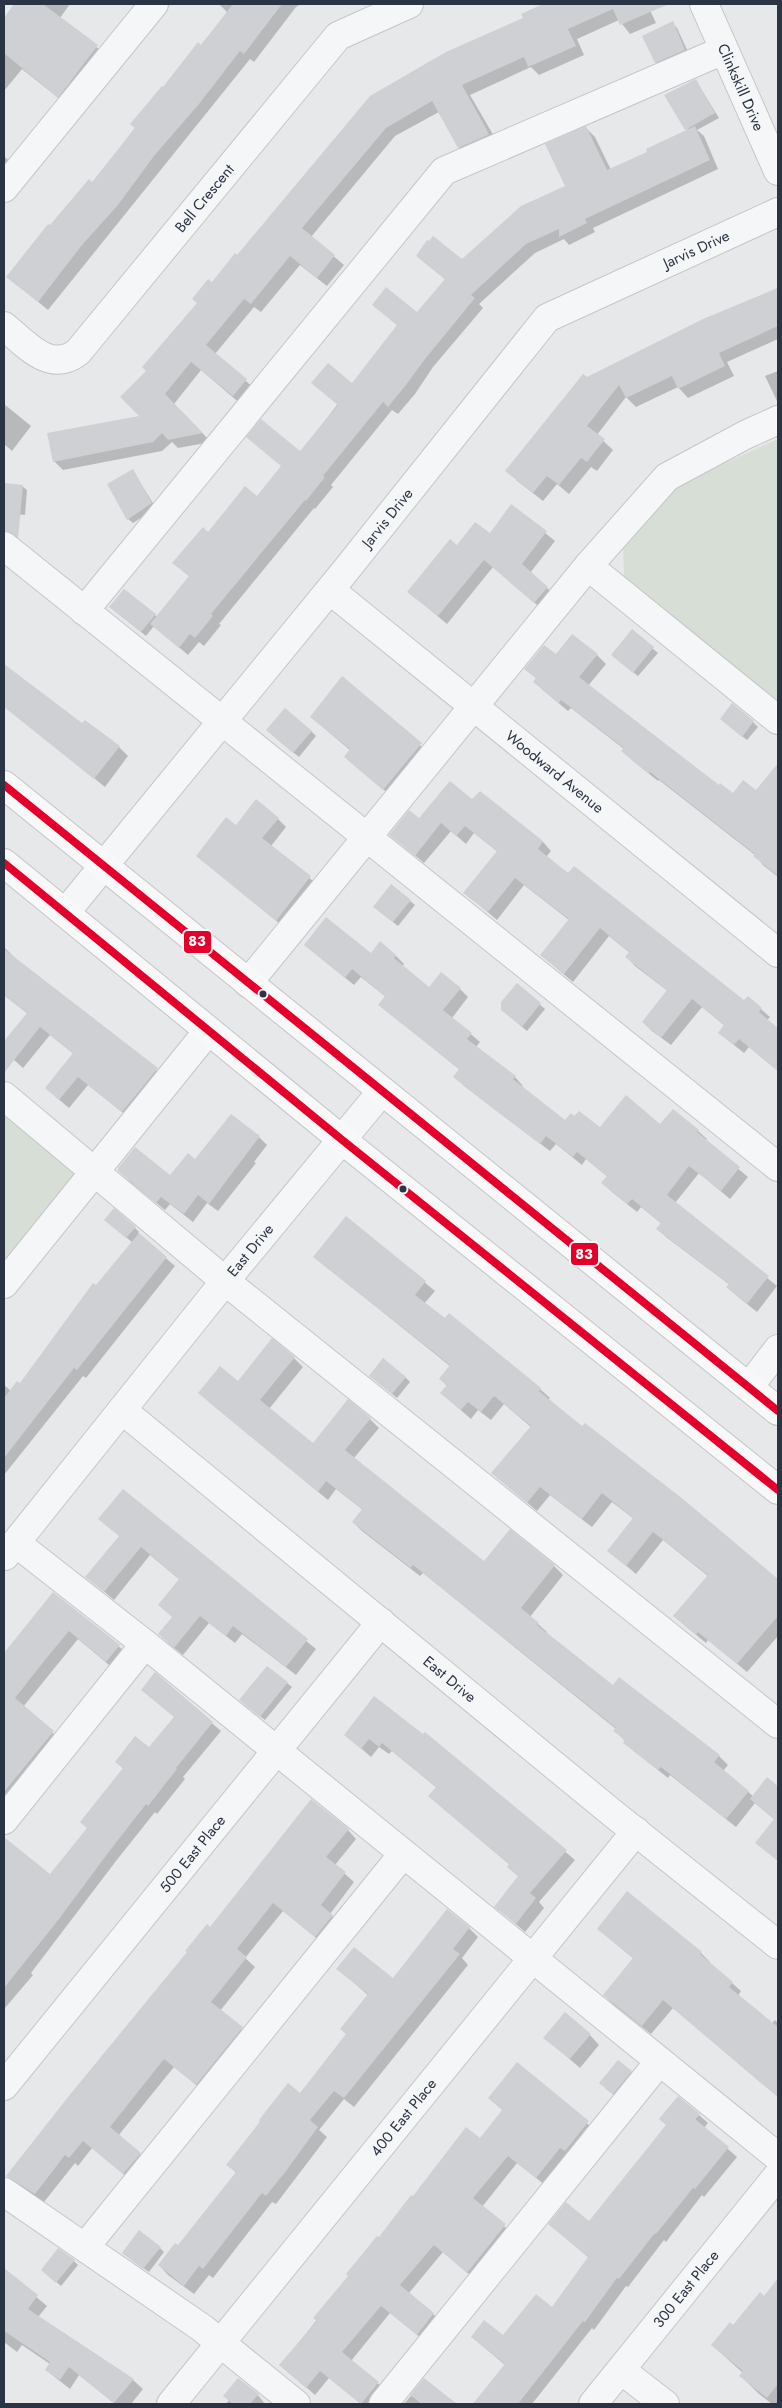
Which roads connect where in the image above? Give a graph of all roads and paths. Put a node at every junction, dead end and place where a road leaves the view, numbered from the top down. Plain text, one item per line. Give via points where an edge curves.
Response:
1 (154, 4) edge
2 (409, 4) edge
3 (704, 4) edge
4 (724, 50) junction
5 (778, 171) edge
6 (4, 188) edge
7 (778, 212) edge
8 (4, 326) edge
9 (778, 420) edge
10 (4, 546) edge
11 (588, 566) junction
12 (330, 590) junction
13 (84, 611) junction
14 (474, 706) junction
15 (778, 720) edge
16 (222, 722) junction
17 (4, 784) edge
18 (368, 837) junction
19 (4, 863) edge
20 (103, 866) junction
21 (65, 913) junction
22 (778, 953) edge
23 (248, 983) junction
24 (208, 1031) junction
25 (382, 1091) junction
26 (4, 1096) edge
27 (341, 1139) junction
28 (778, 1167) edge
29 (96, 1172) junction
30 (225, 1281) junction
31 (4, 1284) edge
32 (778, 1349) edge
33 (748, 1387) junction
34 (122, 1410) junction
35 (778, 1411) edge
36 (778, 1490) edge
37 (10, 1550) edge
38 (381, 1622) junction
39 (145, 1644) junction
40 (778, 1724) edge
41 (275, 1749) junction
42 (4, 1820) edge
43 (636, 1831) junction
44 (403, 1854) junction
45 (778, 1945) edge
46 (532, 1957) junction
47 (659, 2062) junction
48 (4, 2086) edge
49 (778, 2157) edge
50 (778, 2175) edge
51 (4, 2192) edge
52 (85, 2247) junction
53 (221, 2344) junction
54 (621, 2370) junction
55 (171, 2404) edge
56 (296, 2404) edge
57 (382, 2404) edge
58 (594, 2404) edge
59 (665, 2404) edge

1 - 6 street
2 - 8 street, Bell Crescent via 338,36 78,352 68,360 54,361 41,356
3 - 4 street, Clinkskill Drive
4 - 5 street, Clinkskill Drive
4 - 13 street via 444,171
7 - 12 street, Jarvis Drive via 547,318
9 - 11 street via 667,477
10 - 13 street
11 - 14 street
11 - 15 street
12 - 14 street, Woodward Avenue
12 - 16 street, Jarvis Drive
13 - 16 street
14 - 18 street
14 - 22 street, Woodward Avenue
16 - 18 street
16 - 20 street, Jarvis Drive
17 - 20 main road
18 - 23 street
18 - 28 street
19 - 21 main road
20 - 21 street, Jarvis Drive
20 - 23 main road
21 - 24 main road
23 - 25 main road
24 - 27 main road
24 - 29 street
25 - 27 street, East Drive
25 - 33 main road
26 - 29 street
27 - 30 street, East Drive
27 - 36 main road
29 - 30 street
29 - 31 street
30 - 34 street, East Drive
30 - 40 street
32 - 33 street
33 - 35 main road
34 - 37 street, East Drive
34 - 38 street, East Drive
37 - 39 street
38 - 41 street, 500 East Place
38 - 43 street, East Drive
39 - 41 street
39 - 42 street
41 - 44 street
41 - 48 street, 500 East Place
43 - 45 street, East Drive
43 - 46 street, 400 East Place
44 - 46 street
44 - 52 street
46 - 47 street
46 - 53 street, 400 East Place
47 - 49 street
47 - 57 street
50 - 54 street, 300 East Place
51 - 52 street
52 - 53 street
53 - 55 street, 400 East Place
53 - 56 street
54 - 58 street, 300 East Place
54 - 59 street

